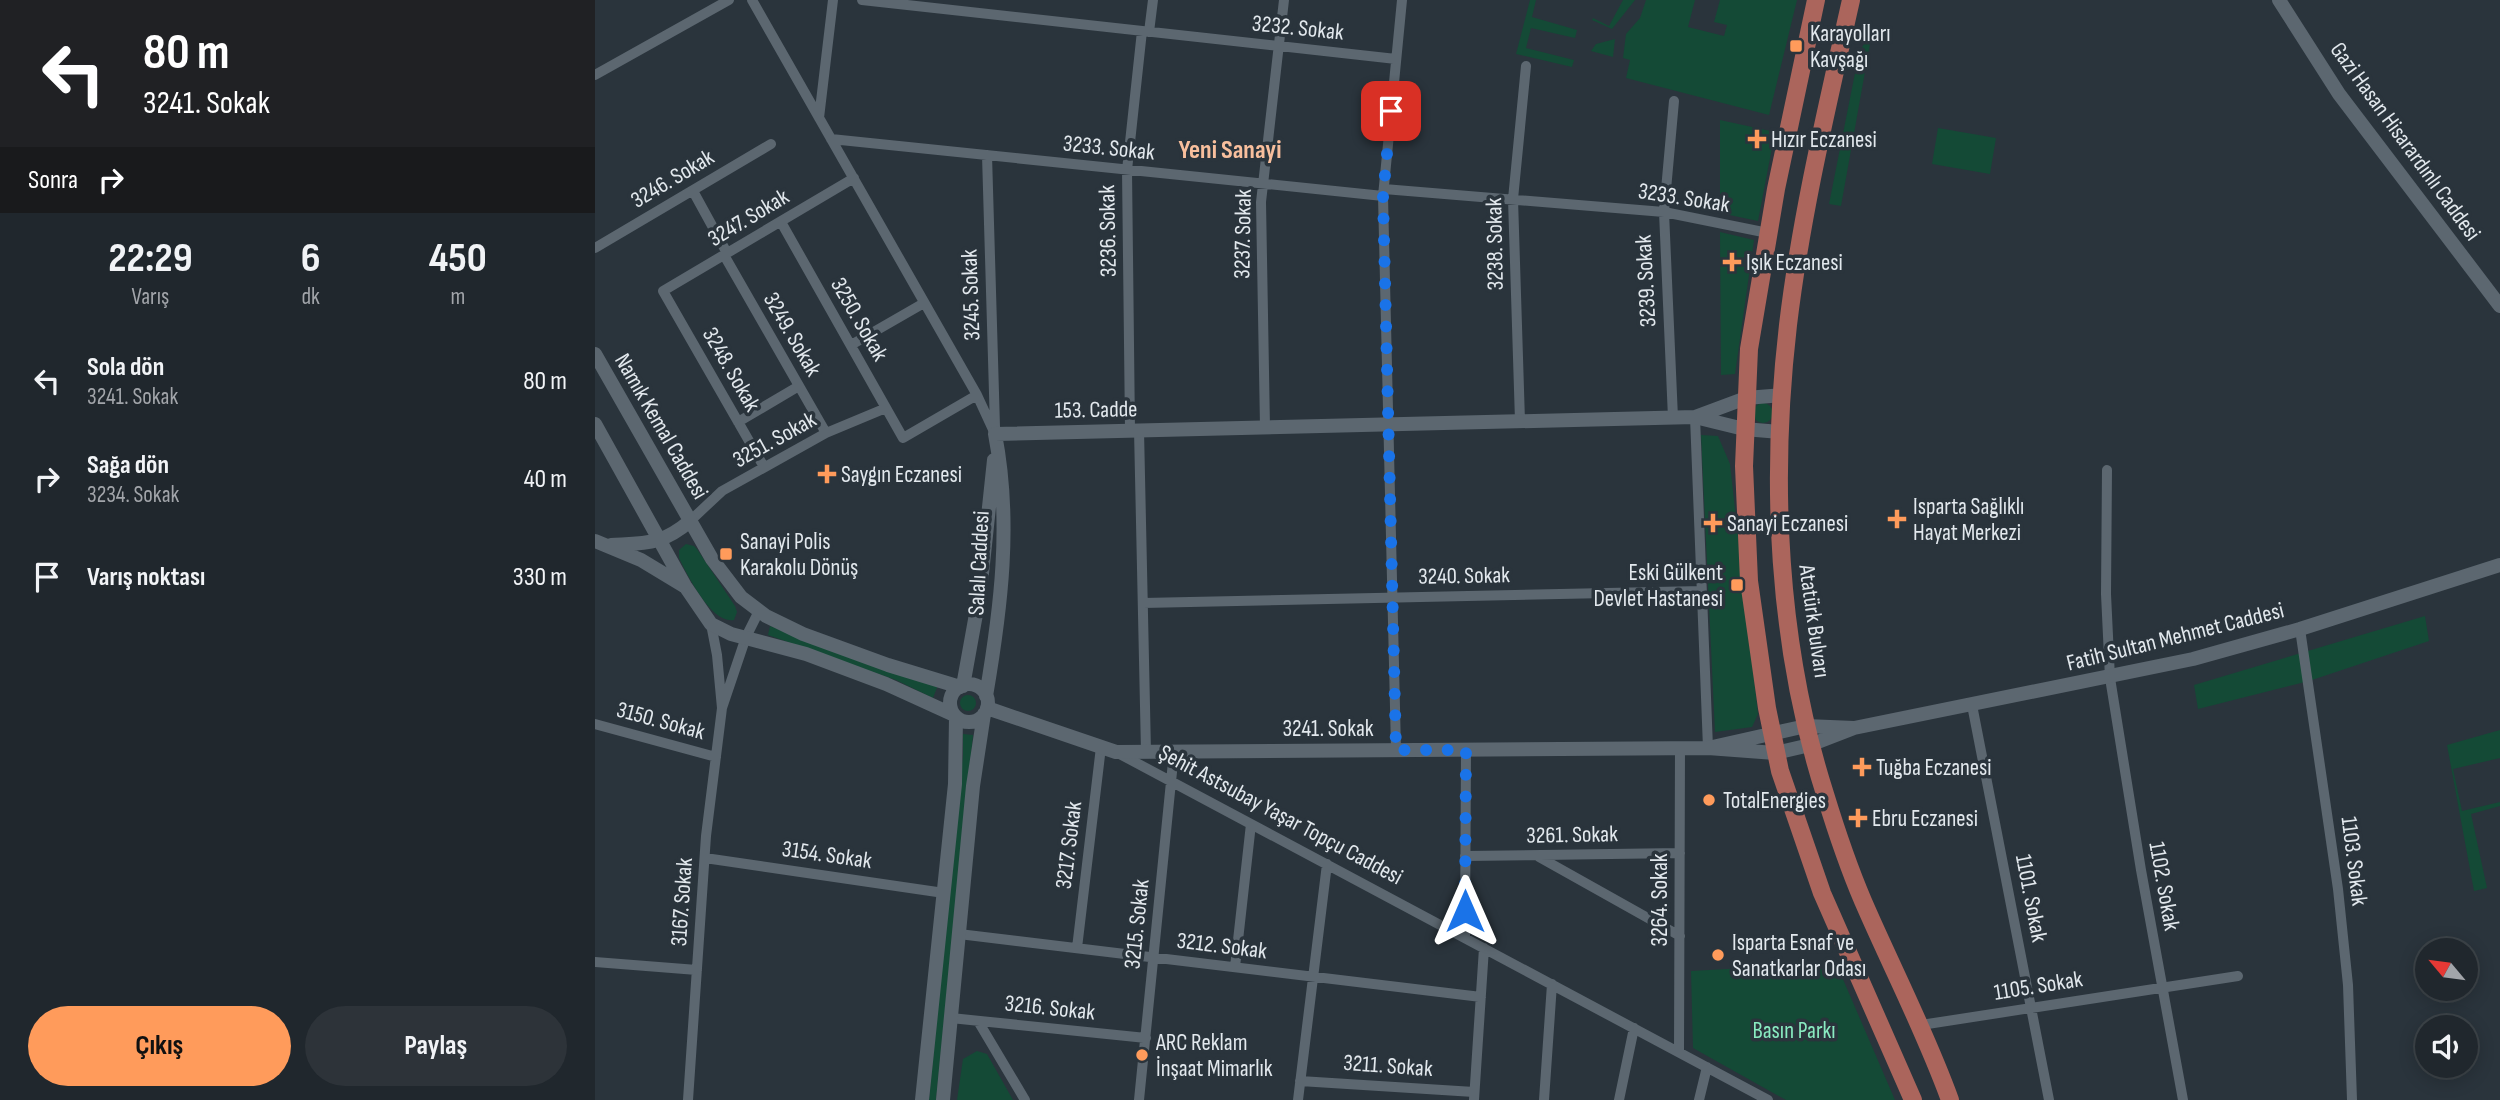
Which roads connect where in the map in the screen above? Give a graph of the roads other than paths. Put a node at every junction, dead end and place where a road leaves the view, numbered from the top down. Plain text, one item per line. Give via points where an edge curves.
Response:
1 (729, 0) edge
2 (752, 0) edge
3 (833, 0) edge
4 (862, 0) edge
5 (1153, 0) edge
6 (1284, 0) edge
7 (1402, 0) edge
8 (1816, 0) edge
9 (1850, 0) edge
10 (2279, 0) edge
11 (926, 4) edge
12 (1146, 32) junction
13 (1278, 46) junction
14 (1397, 60) junction
15 (1526, 66) dead end
16 (595, 75) edge
17 (1674, 101) dead end
18 (819, 118) junction
19 (831, 139) junction
20 (771, 144) dead end
21 (987, 155) junction
22 (1127, 170) junction
23 (854, 178) junction
24 (1263, 184) junction
25 (693, 191) junction
26 (1384, 192) junction
27 (1513, 199) junction
28 (1664, 212) junction
29 (781, 222) junction
30 (1768, 233) junction
31 (595, 248) edge
32 (725, 254) junction
33 (663, 292) joint
34 (924, 303) junction
35 (2500, 306) edge
36 (851, 345) junction
37 (595, 354) edge
38 (799, 386) junction
39 (977, 395) junction
40 (1782, 395) junction
41 (1746, 398) junction
42 (886, 408) junction
43 (1695, 417) junction
44 (1673, 418) junction
45 (1520, 421) junction
46 (738, 422) junction
47 (595, 424) edge
48 (1389, 424) junction
49 (1265, 427) junction
50 (1744, 429) junction
51 (1135, 430) junction
52 (1780, 432) junction
53 (826, 433) junction
54 (995, 434) junction
55 (765, 467) junction
56 (2107, 470) dead end
57 (690, 521) junction
58 (661, 541) junction
59 (602, 543) edge
60 (2500, 565) edge
61 (685, 586) junction
62 (1702, 591) junction
63 (1394, 597) junction
64 (1143, 603) junction
65 (759, 611) junction
66 (711, 624) junction
67 (2300, 629) junction
68 (746, 637) junction
69 (2110, 678) junction
70 (962, 686) junction
71 (1972, 705) junction
72 (986, 706) junction
73 (722, 708) junction
74 (955, 716) junction
75 (595, 724) edge
76 (1806, 726) junction
77 (1854, 728) junction
78 (1771, 732) junction
79 (1810, 745) junction
80 (1101, 747) junction
81 (1680, 748) junction
82 (1708, 748) junction
83 (1396, 750) junction
84 (1466, 750) junction
85 (1116, 752) junction
86 (1146, 752) junction
87 (1174, 752) junction
88 (1775, 753) junction
89 (716, 757) junction
90 (1171, 782) junction
91 (1251, 824) junction
92 (1680, 853) junction
93 (1537, 855) junction
94 (1465, 856) junction
95 (705, 858) junction
96 (1327, 864) junction
97 (944, 893) junction
98 (959, 934) junction
99 (1680, 936) junction
100 (1465, 938) junction
101 (1077, 948) junction
102 (1484, 948) junction
103 (1153, 957) junction
104 (595, 962) edge
105 (1235, 967) junction
106 (697, 970) junction
107 (2238, 976) dead end
108 (1313, 977) junction
109 (1552, 984) junction
110 (2162, 987) junction
111 (1481, 997) junction
112 (2032, 1007) junction
113 (951, 1018) junction
114 (978, 1021) junction
115 (1921, 1025) junction
116 (1635, 1028) junction
117 (1146, 1038) junction
118 (1679, 1052) junction
119 (1707, 1067) junction
120 (1300, 1081) junction
121 (1474, 1096) edge
122 (688, 1100) edge
123 (922, 1100) edge
124 (943, 1100) edge
125 (1025, 1100) edge
126 (1139, 1100) edge
127 (1298, 1100) edge
128 (1544, 1100) edge
129 (1619, 1100) edge
130 (1699, 1100) edge
131 (1767, 1100) edge
132 (1913, 1100) edge
133 (1949, 1100) edge
134 (2049, 1100) edge
135 (2183, 1100) edge
136 (2352, 1100) edge

1 - 16 street
2 - 18 street
3 - 18 street
4 - 11 street, 3232. Sokak
5 - 12 street, 3236. Sokak
6 - 13 street, 3237. Sokak
7 - 14 street
8 - 30 main road
9 - 40 main road, Atatürk Bulvarı via 1800,249
10 - 35 street, Gazi Hasan Hisarardınlı Caddesi via 2339,94
11 - 12 street, 3232. Sokak
12 - 13 street, 3232. Sokak
12 - 22 street, 3236. Sokak
13 - 14 street, 3232. Sokak
13 - 24 street, 3237. Sokak
14 - 26 street
15 - 27 street, 3238. Sokak
17 - 28 street, 3239. Sokak
18 - 19 street
19 - 21 street, 3233. Sokak
19 - 23 street
20 - 25 street, 3246. Sokak
21 - 22 street, 3233. Sokak
21 - 54 street, 3245. Sokak
22 - 24 street, 3233. Sokak
22 - 51 street, 3236. Sokak
23 - 29 street, 3247. Sokak
23 - 34 street
24 - 26 street, 3233. Sokak
24 - 49 street, 3237. Sokak
25 - 31 street, 3246. Sokak
25 - 32 street, 3249. Sokak
26 - 27 street, 3233. Sokak
26 - 48 street
27 - 28 street, 3233. Sokak
27 - 45 street, 3238. Sokak
28 - 30 street, 3233. Sokak
28 - 44 street, 3239. Sokak
29 - 32 street, 3247. Sokak
29 - 36 street, 3250. Sokak
30 - 41 main road
32 - 33 street, 3247. Sokak
32 - 38 street, 3249. Sokak
33 - 46 street, 3248. Sokak
34 - 36 street
34 - 39 street
36 - 42 street, 3250. Sokak
37 - 57 street, Namık Kemal Caddesi
38 - 46 street
38 - 53 street, 3249. Sokak
39 - 42 street, 3250. Sokak via 903,438
39 - 54 street
40 - 41 street
40 - 52 main road, Atatürk Bulvarı
41 - 43 street
41 - 50 main road
42 - 53 street, 3251. Sokak
43 - 44 street, 153. Cadde
43 - 50 street
43 - 62 street
44 - 45 street, 153. Cadde
45 - 48 street, 153. Cadde
46 - 55 street, 3248. Sokak
47 - 58 street
48 - 49 street, 153. Cadde
48 - 63 street
49 - 51 street, 153. Cadde
50 - 52 street
50 - 78 main road via 1749,581
51 - 54 street, 153. Cadde
51 - 64 street, 3236. Sokak
52 - 76 main road, Atatürk Bulvarı via 1783,578
53 - 55 street, 3251. Sokak
54 - 70 street, Salalı Caddesi via 981,592
54 - 72 street, Salalı Caddesi via 1005,526 1001,599
55 - 57 street, 3251. Sokak via 722,491
56 - 69 street, 1102. Sokak
57 - 58 street
57 - 65 street via 727,582
58 - 59 street
58 - 61 street
59 - 61 street
60 - 67 street, Fatih Sultan Mehmet Caddesi
61 - 66 street
62 - 63 street, 3240. Sokak
62 - 82 street
63 - 64 street, 3240. Sokak
63 - 83 street
64 - 86 street, 3236. Sokak
65 - 68 street, 3167. Sokak
65 - 70 street via 803,634
66 - 68 street
66 - 73 street, 3167. Sokak
67 - 69 street, Fatih Sultan Mehmet Caddesi
67 - 136 street, 1103. Sokak via 2340,901
68 - 73 street, 3167. Sokak
68 - 74 street via 840,666
69 - 71 street, Fatih Sultan Mehmet Caddesi
69 - 110 street, 1102. Sokak
70 - 72 street via 978,687
70 - 74 street via 950,700
71 - 77 street, Fatih Sultan Mehmet Caddesi
71 - 112 street, 1101. Sokak
72 - 74 street via 974,722
72 - 80 street, Şehit Astsubay Yaşar Topçu Caddesi
72 - 98 street, Salalı Caddesi via 973,786
73 - 89 street, 3167. Sokak
74 - 97 street via 955,784
75 - 89 street, 3150. Sokak
76 - 77 street, 3241. Sokak
76 - 78 street, 3241. Sokak
76 - 79 main road, Atatürk Bulvarı
77 - 79 street, 3241. Sokak
78 - 82 street, 3241. Sokak
78 - 88 main road
79 - 88 street, 3241. Sokak
79 - 115 main road, Atatürk Bulvarı via 1847,861
80 - 85 street, Şehit Astsubay Yaşar Topçu Caddesi
80 - 101 street, 3217. Sokak
81 - 82 street, 3241. Sokak
81 - 84 street, 3241. Sokak
81 - 92 street, 3264. Sokak
82 - 88 street, 3241. Sokak
83 - 84 street, 3241. Sokak
83 - 87 street, 3241. Sokak
84 - 94 street
85 - 86 street, 3241. Sokak
85 - 90 street, Şehit Astsubay Yaşar Topçu Caddesi
86 - 87 street, 3241. Sokak
87 - 90 street, 3215. Sokak
88 - 132 main road via 1822,893
89 - 95 street, 3167. Sokak
90 - 91 street, Şehit Astsubay Yaşar Topçu Caddesi
90 - 103 street, 3215. Sokak
91 - 96 street, Şehit Astsubay Yaşar Topçu Caddesi
91 - 105 street
92 - 93 street, 3261. Sokak
92 - 99 street, 3264. Sokak
93 - 94 street, 3261. Sokak
93 - 99 street
94 - 100 street
95 - 97 street, 3154. Sokak
95 - 106 street, 3167. Sokak
96 - 100 street, Şehit Astsubay Yaşar Topçu Caddesi
96 - 108 street
97 - 123 street
98 - 101 street, 3212. Sokak
98 - 113 street, Salalı Caddesi
99 - 118 street, 3264. Sokak
100 - 102 street, Şehit Astsubay Yaşar Topçu Caddesi
101 - 103 street, 3212. Sokak
102 - 109 street, Şehit Astsubay Yaşar Topçu Caddesi
102 - 111 street
103 - 105 street, 3212. Sokak
103 - 117 street, 3215. Sokak
104 - 106 street
105 - 108 street, 3212. Sokak
106 - 122 street, 3167. Sokak
107 - 110 street, 1105. Sokak
108 - 111 street, 3212. Sokak
108 - 120 street
109 - 116 street, Şehit Astsubay Yaşar Topçu Caddesi
109 - 128 street
110 - 112 street, 1105. Sokak
110 - 135 street, 1102. Sokak
111 - 121 street
112 - 115 street, 1105. Sokak
112 - 134 street, 1101. Sokak
113 - 114 street, 3216. Sokak
113 - 124 street, Salalı Caddesi
114 - 117 street, 3216. Sokak
114 - 125 street
115 - 133 main road, Atatürk Bulvarı
116 - 118 street, Şehit Astsubay Yaşar Topçu Caddesi
116 - 129 street
117 - 126 street, 3215. Sokak
118 - 119 street, Şehit Astsubay Yaşar Topçu Caddesi
119 - 130 street
119 - 131 street, Şehit Astsubay Yaşar Topçu Caddesi
120 - 121 street, 3211. Sokak
120 - 127 street

